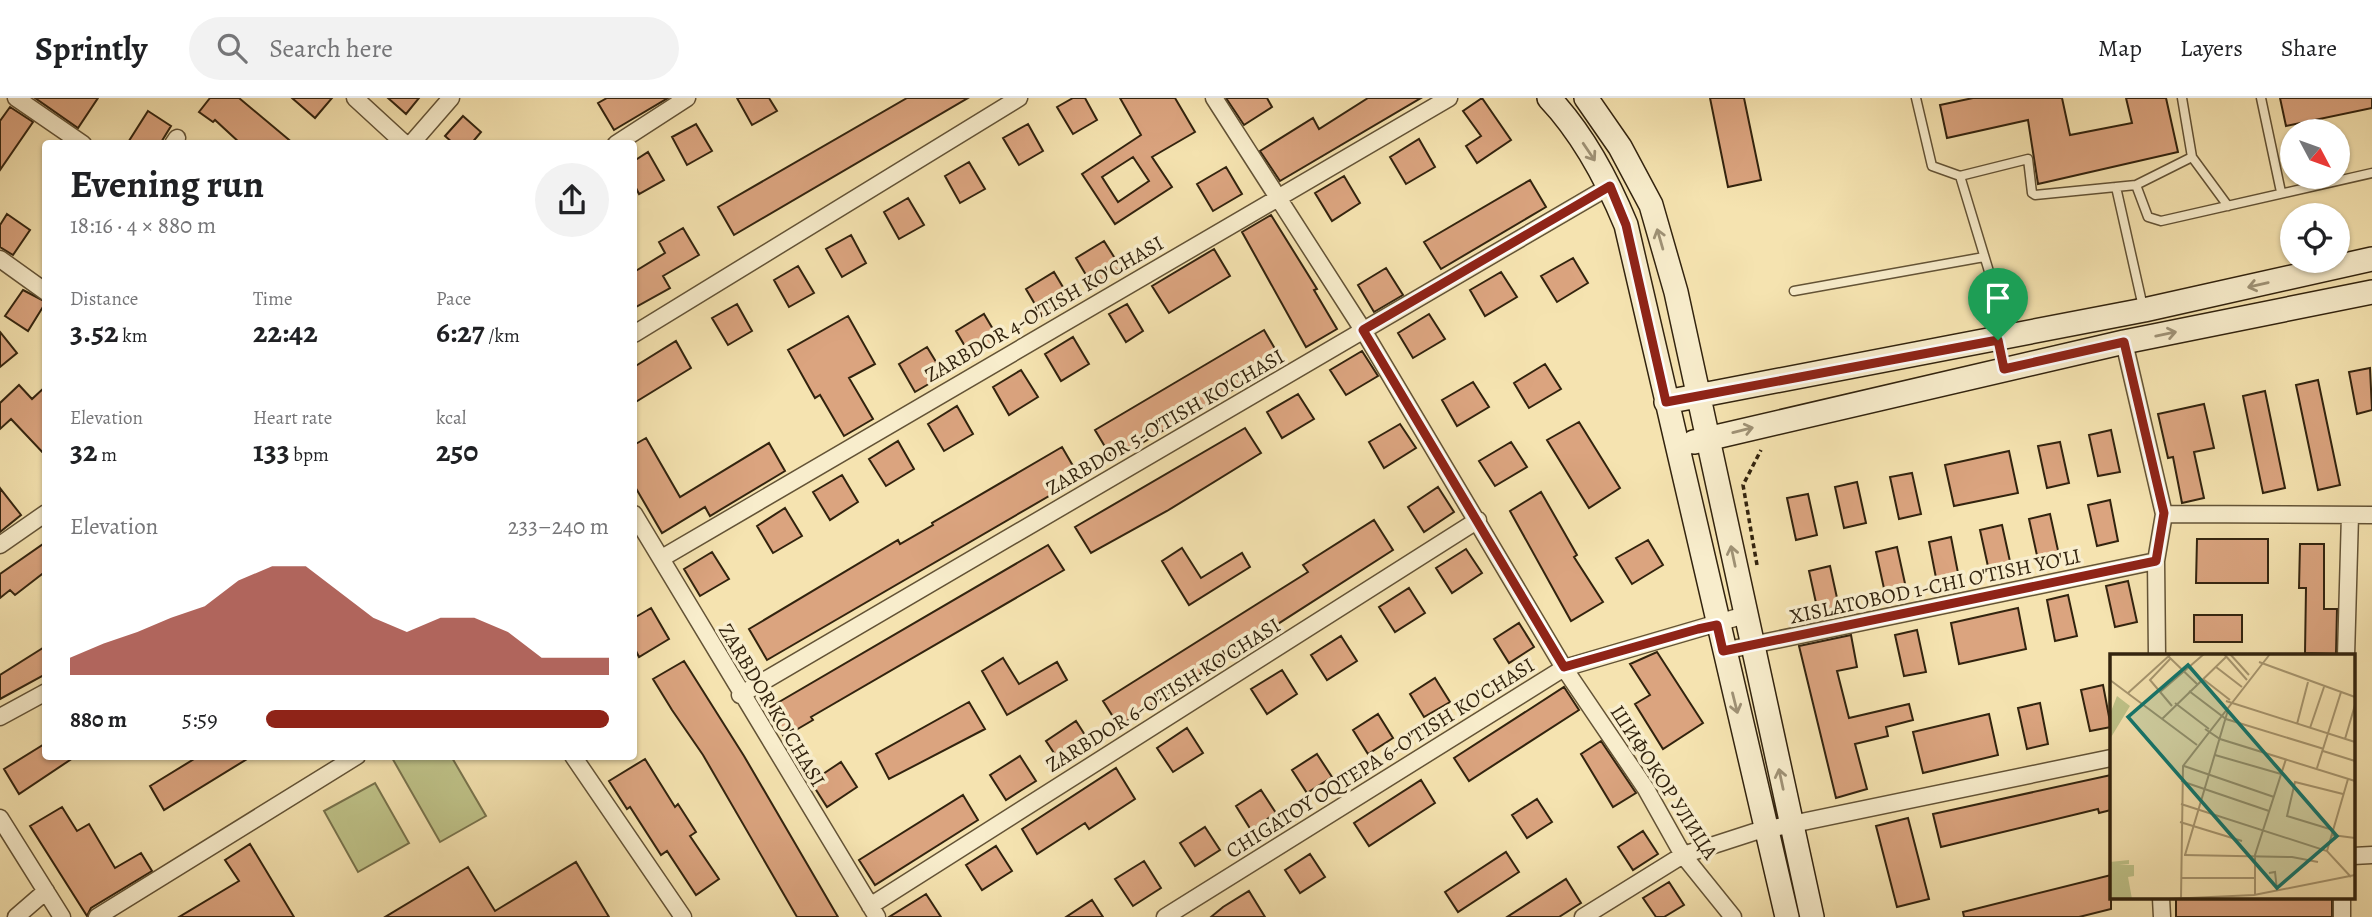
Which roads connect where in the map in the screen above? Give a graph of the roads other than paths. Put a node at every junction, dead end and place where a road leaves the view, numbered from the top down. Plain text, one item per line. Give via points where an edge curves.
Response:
1 (16, 98) edge
2 (355, 98) edge
3 (451, 98) edge
4 (687, 98) edge
5 (1019, 98) edge
6 (1214, 98) edge
7 (1449, 98) edge
8 (1549, 98) edge
9 (1586, 98) edge
10 (1916, 98) edge
11 (2182, 98) edge
12 (2261, 98) edge
13 (77, 140) edge
14 (401, 140) edge
15 (414, 140) edge
16 (622, 140) edge
17 (2192, 157) junction
18 (2372, 173) edge
19 (1960, 176) junction
20 (2136, 185) junction
21 (1610, 186) junction
22 (2116, 187) junction
23 (2281, 192) junction
24 (1275, 198) junction
25 (2228, 206) junction
26 (1984, 257) junction
27 (0, 259) edge
28 (2372, 260) edge
29 (42, 289) edge
30 (1794, 291) dead end
31 (2372, 292) edge
32 (2144, 310) junction
33 (1363, 330) junction
34 (637, 332) edge
35 (1998, 340) junction
36 (2124, 342) junction
37 (2004, 369) junction
38 (1699, 396) junction
39 (1666, 402) junction
40 (1709, 438) junction
41 (1677, 445) junction
42 (2164, 513) junction
43 (2350, 515) junction
44 (2372, 515) edge
45 (42, 516) edge
46 (637, 519) edge
47 (1478, 520) junction
48 (0, 545) edge
49 (662, 558) junction
50 (2156, 561) junction
51 (1745, 615) junction
52 (1717, 625) junction
53 (1752, 645) junction
54 (1723, 651) junction
55 (2157, 654) edge
56 (2346, 654) edge
57 (1564, 667) junction
58 (42, 694) edge
59 (740, 695) junction
60 (0, 717) edge
61 (2110, 758) edge
62 (352, 760) edge
63 (576, 760) edge
64 (0, 818) edge
65 (1791, 825) junction
66 (1766, 829) junction
67 (1683, 855) junction
68 (2372, 855) edge
69 (2354, 856) edge
70 (46, 891) junction
71 (873, 912) edge
72 (16, 917) edge
73 (62, 917) edge
74 (97, 917) edge
75 (683, 917) edge
76 (1165, 917) edge
77 (1583, 917) edge
78 (1733, 917) edge
79 (1787, 917) edge
80 (1812, 917) edge

1 - 13 street
2 - 14 street
3 - 15 street
4 - 16 street
5 - 34 street
6 - 24 street, ШИФОКОР УЛИЦА
7 - 24 street, ZARBDOR 4-O'TISH KO'CHASI
8 -> 21 main road
38 -> 9 main road via 1651,205 1620,147
10 - 19 lane via 1931,166
11 - 17 lane
12 - 23 lane
17 - 20 lane
17 - 25 lane
18 - 23 lane
19 - 22 lane via 2028,159 2035,195
19 - 26 lane
20 - 22 lane
20 - 25 lane via 2148,217 2154,220
21 - 33 street, ZARBDOR 5-O'TISH KO'CHASI
21 - 39 main road via 1626,225
22 - 32 lane
23 - 25 lane
24 - 33 street, ШИФОКОР УЛИЦА
24 - 49 street, ZARBDOR 4-O'TISH KO'CHASI
26 - 30 lane
26 - 35 lane
27 - 29 street
28 -> 32 main road
36 -> 31 main road
32 - 35 main road
33 - 47 street, ШИФОКОР УЛИЦА
33 - 59 street, ZARBDOR 5-O'TISH KO'CHASI
35 - 37 lane
35 - 38 main road
36 - 37 main road
36 - 42 street
40 -> 37 main road
38 - 39 main road
38 - 40 main road
39 - 41 main road
40 - 41 main road
51 -> 40 main road
41 - 52 main road
42 - 43 street
42 - 50 street
43 - 44 street
43 - 56 street
45 - 48 street
46 - 49 street, ZARBDOR KO'CHASI
47 - 57 street, ШИФОКОР УЛИЦА
47 - 71 street, ZARBDOR 6-O'TISH KO'CHASI
49 - 59 street, ZARBDOR KO'CHASI
50 - 53 street, XISLATOBOD 1-CHI O'TISH YO'LI
50 - 55 street
51 - 52 street, CHIGATOY OQTEPA 6-O'TISH KO'CHASI
51 - 53 main road
52 - 54 main road
52 - 57 street, CHIGATOY OQTEPA 6-O'TISH KO'CHASI
53 - 54 street, XISLATOBOD 1-CHI O'TISH YO'LI
65 -> 53 main road
54 -> 66 main road
57 - 67 street, ШИФОКОР УЛИЦА via 1646,789
57 - 76 street, CHIGATOY OQTEPA 6-O'TISH KO'CHASI
58 - 60 street
59 - 71 street, ZARBDOR KO'CHASI
61 - 65 street
62 - 74 street
63 - 75 street
64 - 70 street
65 - 66 street
65 - 80 main road
66 - 67 street
66 - 79 main road
67 - 77 street
67 - 78 street, ШИФОКОР УЛИЦА
68 - 69 street
70 - 72 street
70 - 73 street

